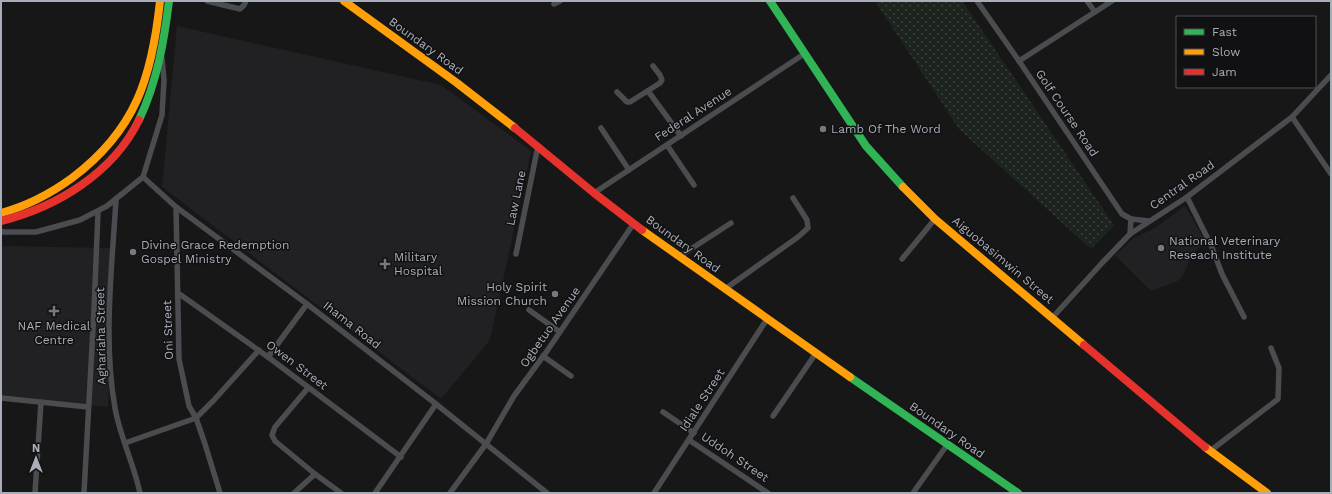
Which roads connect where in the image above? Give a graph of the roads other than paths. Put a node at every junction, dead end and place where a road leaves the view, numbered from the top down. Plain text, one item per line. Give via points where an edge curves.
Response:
1 (160, 1) edge
2 (169, 1) edge
3 (207, 1) edge
4 (246, 1) edge
5 (344, 1) edge
6 (770, 1) edge
7 (977, 1) edge
8 (1087, 1) edge
9 (1112, 1) edge
10 (1095, 12) junction
11 (157, 50) junction
12 (804, 54) junction
13 (1019, 61) junction
14 (653, 66) dead end
15 (1331, 75) edge
16 (648, 91) junction
17 (618, 92) dead end
18 (1292, 117) junction
19 (601, 128) dead end
20 (681, 136) junction
21 (667, 145) junction
22 (538, 146) junction
23 (629, 170) junction
24 (1331, 174) edge
25 (143, 177) junction
26 (694, 184) dead end
27 (594, 193) junction
28 (1187, 197) junction
29 (793, 198) dead end
30 (116, 199) junction
31 (176, 207) junction
32 (98, 212) junction
33 (1, 213) edge
34 (935, 219) junction
35 (1131, 219) junction
36 (1, 221) edge
37 (1149, 221) junction
38 (634, 223) junction
39 (731, 223) dead end
40 (1, 231) edge
41 (1130, 234) junction
42 (516, 254) dead end
43 (680, 256) junction
44 (902, 259) dead end
45 (725, 289) junction
46 (178, 293) junction
47 (307, 304) junction
48 (529, 310) dead end
49 (1244, 317) dead end
50 (1052, 318) junction
51 (767, 319) junction
52 (560, 332) junction
53 (1271, 348) dead end
54 (259, 350) junction
55 (816, 353) junction
56 (543, 356) junction
57 (268, 357) junction
58 (571, 376) dead end
59 (308, 388) junction
60 (1, 398) edge
61 (41, 402) junction
62 (436, 404) junction
63 (88, 407) junction
64 (663, 412) dead end
65 (773, 416) dead end
66 (196, 418) junction
67 (694, 433) junction
68 (689, 440) junction
69 (125, 443) junction
70 (486, 444) junction
71 (947, 445) junction
72 (1210, 451) junction
73 (400, 457) junction
74 (315, 474) junction
75 (35, 493) edge
76 (84, 493) edge
77 (140, 493) edge
78 (220, 493) edge
79 (294, 493) edge
80 (341, 493) edge
81 (376, 493) edge
82 (450, 493) edge
83 (547, 493) edge
84 (654, 493) edge
85 (768, 493) edge
86 (913, 493) edge
87 (1018, 493) edge
88 (1267, 493) edge

1 - 11 street
2 - 11 street
3 - 4 street via 240,9
5 - 22 street, Boundary Road
6 - 12 street, Aiguobasimwin Street
7 - 13 street, Golf Course Road
8 - 10 street
9 - 10 street
10 - 13 street
11 - 25 street via 164,80 162,115
11 - 33 street via 140,96 129,117 113,142 92,164 56,190 31,203
11 - 36 street via 157,73 141,115 130,137 111,161 83,184 56,200 31,212
12 - 20 street, Federal Avenue
12 - 34 street, Aiguobasimwin Street via 866,146
13 - 35 street, Golf Course Road via 1122,214
14 - 16 street via 662,80
15 - 18 street, Central Road
16 - 17 street via 630,102
16 - 20 street
18 - 24 street
18 - 28 street, Central Road
19 - 23 street
20 - 21 street, Federal Avenue
21 - 23 street, Federal Avenue
21 - 26 street
22 - 27 street, Boundary Road
22 - 42 street, Law Lane
23 - 27 street, Federal Avenue
25 - 30 street
25 - 31 street, Ihama Road
27 - 38 street, Boundary Road
28 - 37 street, Central Road
28 - 49 street
29 - 45 street via 807,220 808,228
30 - 32 street
30 - 69 street, Aghariaha Street via 110,306 110,371 116,410
31 - 46 street, Oni Street
31 - 47 street, Ihama Road
32 - 40 street via 80,220 36,232
32 - 63 street
34 - 44 street
34 - 50 street, Aiguobasimwin Street
35 - 37 street
35 - 41 street
37 - 41 street, Central Road
38 - 43 street, Boundary Road
38 - 52 street, Ogbetuo Avenue
39 - 43 street
41 - 50 street, Central Road
43 - 45 street, Boundary Road
45 - 51 street, Boundary Road
46 - 54 street, Owen Street
46 - 66 street, Oni Street via 179,358 189,406
47 - 57 street
47 - 62 street, Ihama Road
48 - 52 street
50 - 72 street, Aiguobasimwin Street
51 - 55 street, Boundary Road
51 - 67 street, Idiale Street
52 - 56 street, Ogbetuo Avenue
53 - 72 street via 1279,368 1278,399
54 - 57 street, Owen Street
54 - 66 street
55 - 65 street
55 - 71 street, Boundary Road
56 - 58 street
56 - 70 street, Ogbetuo Avenue via 514,396
57 - 59 street, Owen Street
59 - 73 street, Owen Street
59 - 74 street via 275,427 272,435 274,441
60 - 61 street
61 - 63 street
61 - 75 street
62 - 70 street, Ihama Road
62 - 73 street
63 - 76 street
64 - 67 street
66 - 69 street
66 - 78 street, Oni Street
67 - 68 street, Idiale Street
68 - 84 street, Idiale Street
68 - 85 street, Uddoh Street
69 - 77 street, Aghariaha Street
70 - 82 street, Ogbetuo Avenue
70 - 83 street, Ihama Road
71 - 86 street
71 - 87 street, Boundary Road
72 - 88 street, Aiguobasimwin Street
73 - 81 street
74 - 79 street
74 - 80 street

